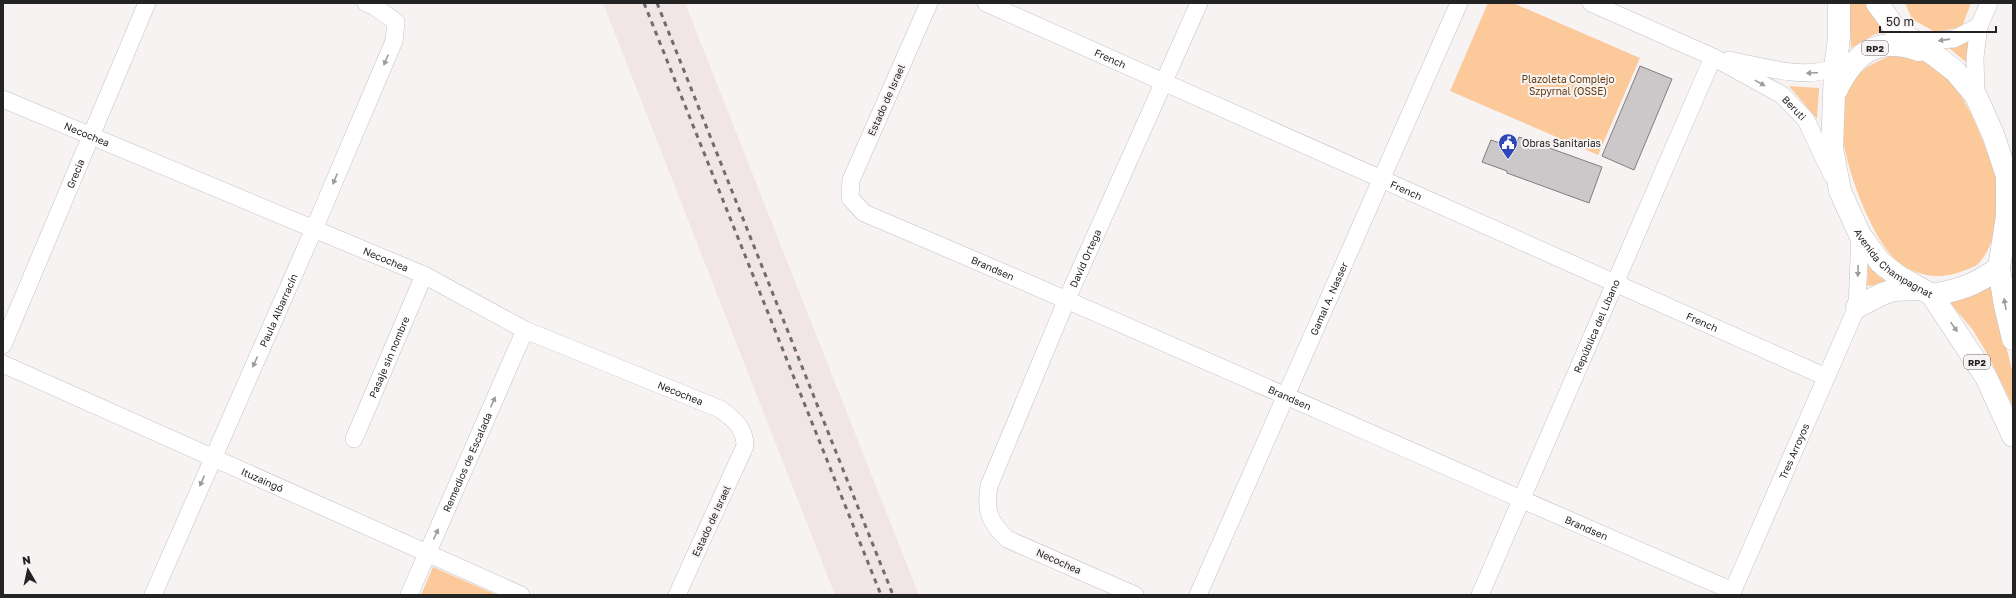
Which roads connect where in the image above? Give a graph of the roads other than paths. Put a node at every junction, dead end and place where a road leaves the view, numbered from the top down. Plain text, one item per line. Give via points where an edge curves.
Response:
1 (147, 3) edge
2 (366, 3) edge
3 (929, 3) edge
4 (986, 3) edge
5 (1199, 3) edge
6 (1459, 3) edge
7 (1591, 3) edge
8 (1839, 3) edge
9 (1877, 3) edge
10 (1988, 3) edge
11 (1979, 26) junction
12 (1914, 42) junction
13 (1890, 43) junction
14 (1860, 54) junction
15 (1713, 57) junction
16 (1937, 57) junction
17 (1835, 69) junction
18 (1165, 81) junction
19 (1834, 96) junction
20 (1976, 96) junction
21 (3, 99) edge
22 (92, 136) junction
23 (2010, 178) edge
24 (1381, 180) junction
25 (1840, 191) junction
26 (850, 198) joint
27 (314, 229) junction
28 (1860, 235) junction
29 (2005, 255) edge
30 (424, 276) junction
31 (1614, 283) junction
32 (1926, 292) junction
33 (1067, 299) junction
34 (1857, 307) junction
35 (525, 330) junction
36 (2013, 339) edge
37 (3, 345) edge
38 (3, 364) edge
39 (1826, 377) junction
40 (1286, 395) junction
41 (2013, 436) edge
42 (354, 439) dead end
43 (745, 446) joint
44 (213, 457) junction
45 (1521, 500) junction
46 (990, 518) joint
47 (428, 552) junction
48 (1732, 593) edge
49 (152, 595) edge
50 (409, 595) edge
51 (521, 595) edge
52 (677, 595) edge
53 (1135, 595) edge
54 (1198, 595) edge
55 (1480, 595) edge

1 - 22 street, Grecia
2 -> 27 street, Paula Albarracín via 396,22 394,41
3 - 26 street, Estado de Israel via 850,180
4 - 18 street, French
5 - 18 street, David Ortega
6 - 24 street, Gamal A. Nasser
7 - 15 street, Beruti
8 - 17 highway, RP2 via 1839,38
9 - 12 highway, RP2 via 1895,28
10 - 11 street
11 -> 12 street via 1954,39
11 - 20 street via 1975,57
12 - 13 street
12 - 16 highway, RP2
13 - 14 highway, RP2
13 - 16 highway, RP2 via 1905,45
14 - 17 street, Beruti
14 - 19 highway, RP2 via 1845,72
17 -> 15 street, Beruti via 1814,73 1787,72
15 -> 25 street, Beruti via 1782,95 1806,120
15 - 31 street, República del Líbano
16 - 20 highway, RP2 via 1955,71
17 - 19 highway, RP2
18 - 24 street, French
18 - 33 street, David Ortega
19 - 25 highway, Avenida Champagnat / RP2 via 1832,148
20 - 23 highway, RP2
21 - 22 street, Necochea
22 - 27 street, Necochea
22 - 37 street, Grecia
23 - 29 highway, RP2
24 - 31 street, French
24 - 40 street, Gamal A. Nasser
25 - 28 highway, Avenida Champagnat / RP2
26 - 33 street, Brandsen via 864,213
27 - 30 street, Necochea
27 -> 44 street, Paula Albarracín
28 - 32 highway, Avenida Champagnat / RP2 via 1880,262
28 -> 34 street
29 - 32 highway via 1979,282 1953,291
36 -> 29 highway, RP2 via 2005,306
30 - 35 street, Necochea
30 - 42 street, Pasaje sin nombre
31 - 39 street, French
31 - 45 street, República del Líbano
32 - 34 highway via 1894,290
32 -> 41 highway, Avenida Champagnat / RP2 via 1986,377
33 - 40 street, Brandsen
33 - 46 street, David Ortega via 989,486 986,503
34 - 39 street, Tres Arroyos
35 - 43 street, Necochea via 720,409 740,426 745,436
47 -> 35 street, Remedios de Escalada
38 - 44 street, Ituzaingó
39 - 48 street, Tres Arroyos
40 - 45 street, Brandsen
40 - 54 street, Gamal A. Nasser
43 - 52 street, Estado de Israel
44 - 47 street, Ituzaingó
44 -> 49 street, Paula Albarracín
45 - 48 street, Brandsen
45 - 55 street, República del Líbano
46 - 53 street, Necochea via 1007,539
47 - 50 street, Remedios de Escalada
47 - 51 street, Ituzaingó

